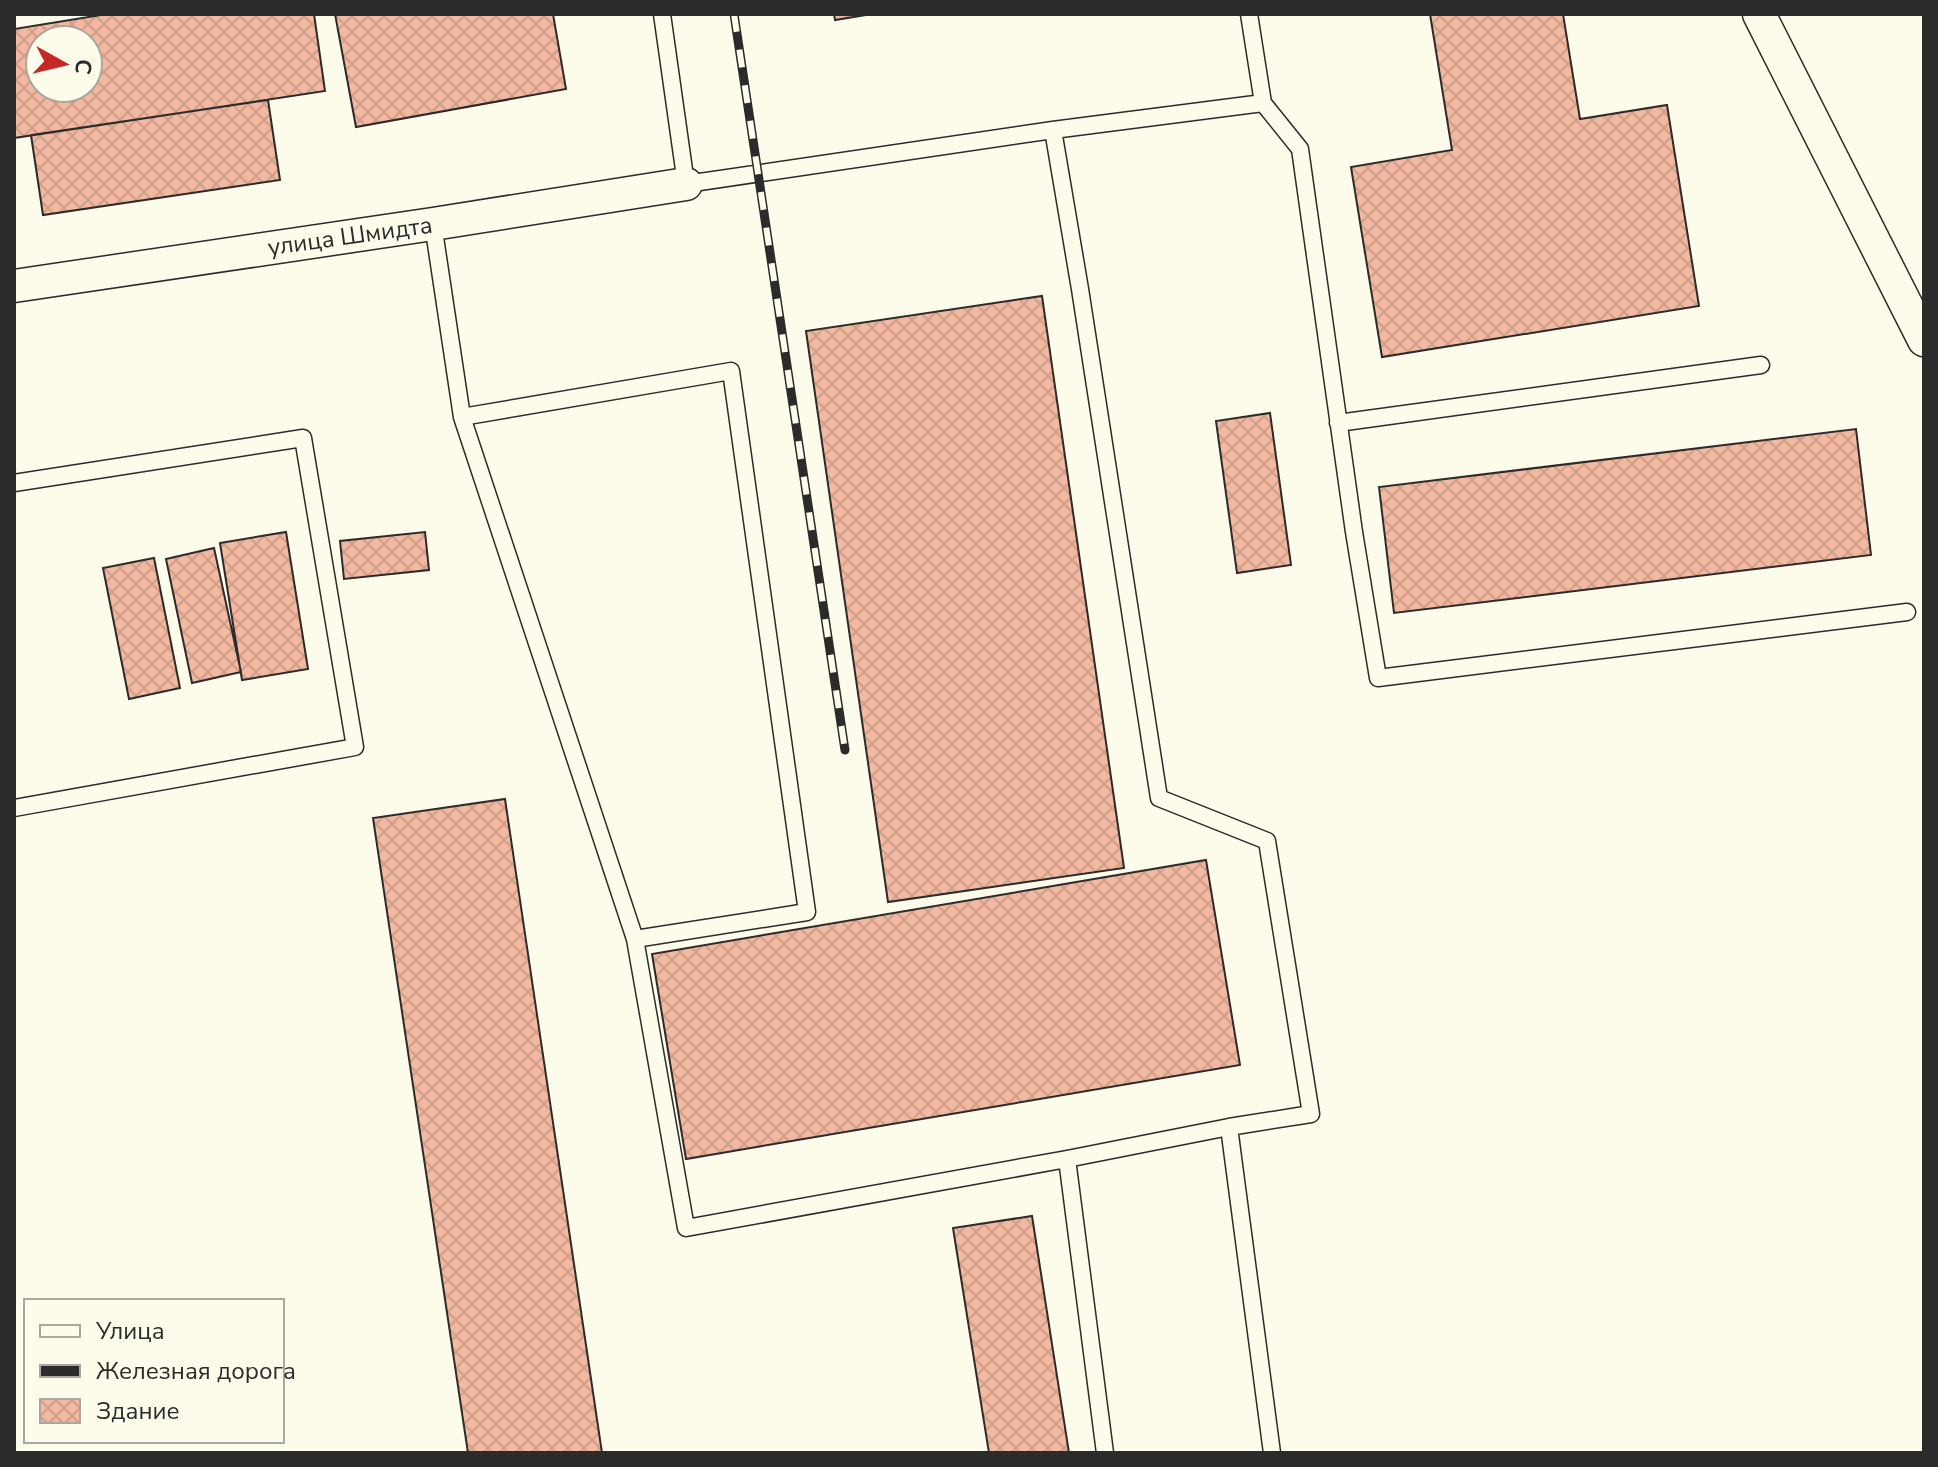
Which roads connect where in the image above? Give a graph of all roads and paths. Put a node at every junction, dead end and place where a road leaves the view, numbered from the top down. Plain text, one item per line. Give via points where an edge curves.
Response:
1 (662, 14) edge
2 (1249, 14) edge
3 (1759, 14) edge
4 (1263, 103) junction
5 (1053, 130) junction
6 (686, 184) junction
7 (433, 224) junction
8 (14, 286) edge
9 (1924, 340) edge
10 (1761, 365) dead end
11 (462, 417) junction
12 (1338, 423) junction
13 (14, 483) edge
14 (1907, 612) dead end
15 (14, 808) edge
16 (635, 939) junction
17 (1229, 1127) junction
18 (1067, 1159) junction
19 (1105, 1453) edge
20 (1272, 1453) edge

1 - 6 lane
2 - 4 lane
3 - 9 street
4 - 5 lane
4 - 12 lane via 1300,149
5 - 6 lane
5 - 17 lane via 1159,798 1267,841 1311,1114
6 - 7 street, улица Шмидта
7 - 8 street, улица Шмидта
7 - 11 lane
10 - 12 lane
11 - 16 lane
11 - 16 lane via 731,371 807,912
12 - 14 lane via 1378,678
13 - 15 lane via 303,438 355,747
16 - 18 lane via 686,1228
17 - 18 lane
17 - 20 lane
18 - 19 lane

